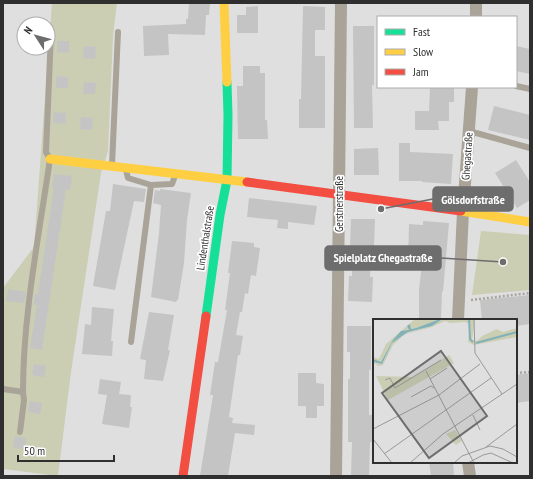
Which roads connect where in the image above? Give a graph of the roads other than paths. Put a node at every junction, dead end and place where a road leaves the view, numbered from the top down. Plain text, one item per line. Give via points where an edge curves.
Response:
1 (224, 3) edge
2 (341, 3) edge
3 (476, 3) edge
4 (476, 16) edge
5 (118, 32) dead end
6 (50, 56) edge
7 (517, 86) edge
8 (472, 88) edge
9 (530, 89) edge
10 (469, 131) junction
11 (530, 148) edge
12 (50, 159) junction
13 (112, 167) junction
14 (126, 168) junction
15 (176, 174) junction
16 (227, 180) junction
17 (151, 185) junction
18 (339, 194) junction
19 (463, 211) junction
20 (530, 222) edge
21 (458, 319) edge
22 (131, 342) dead end
23 (3, 388) edge
24 (23, 392) junction
25 (20, 432) dead end
26 (468, 463) edge
27 (183, 476) edge
28 (336, 476) edge
29 (470, 476) edge

1 - 16 street, Lindenthalstraße via 228,115
2 - 18 street, Gerstnerstraße
3 - 4 street
5 - 13 lane
6 - 12 lane via 46,152
7 - 9 lane
8 - 10 street, Ghegastraße
10 - 11 lane
10 - 19 street, Ghegastraße
12 - 13 street
12 - 24 lane via 23,356
13 - 14 street
14 - 15 street
14 - 17 lane via 128,178
15 - 16 street
15 - 17 lane via 172,184
16 - 18 street
16 - 27 street, Lindenthalstraße
17 - 22 lane
18 - 19 street
18 - 28 street, Gerstnerstraße
19 - 20 street
19 - 21 street, Ghegastraße
23 - 24 lane
24 - 25 lane
26 - 29 street

